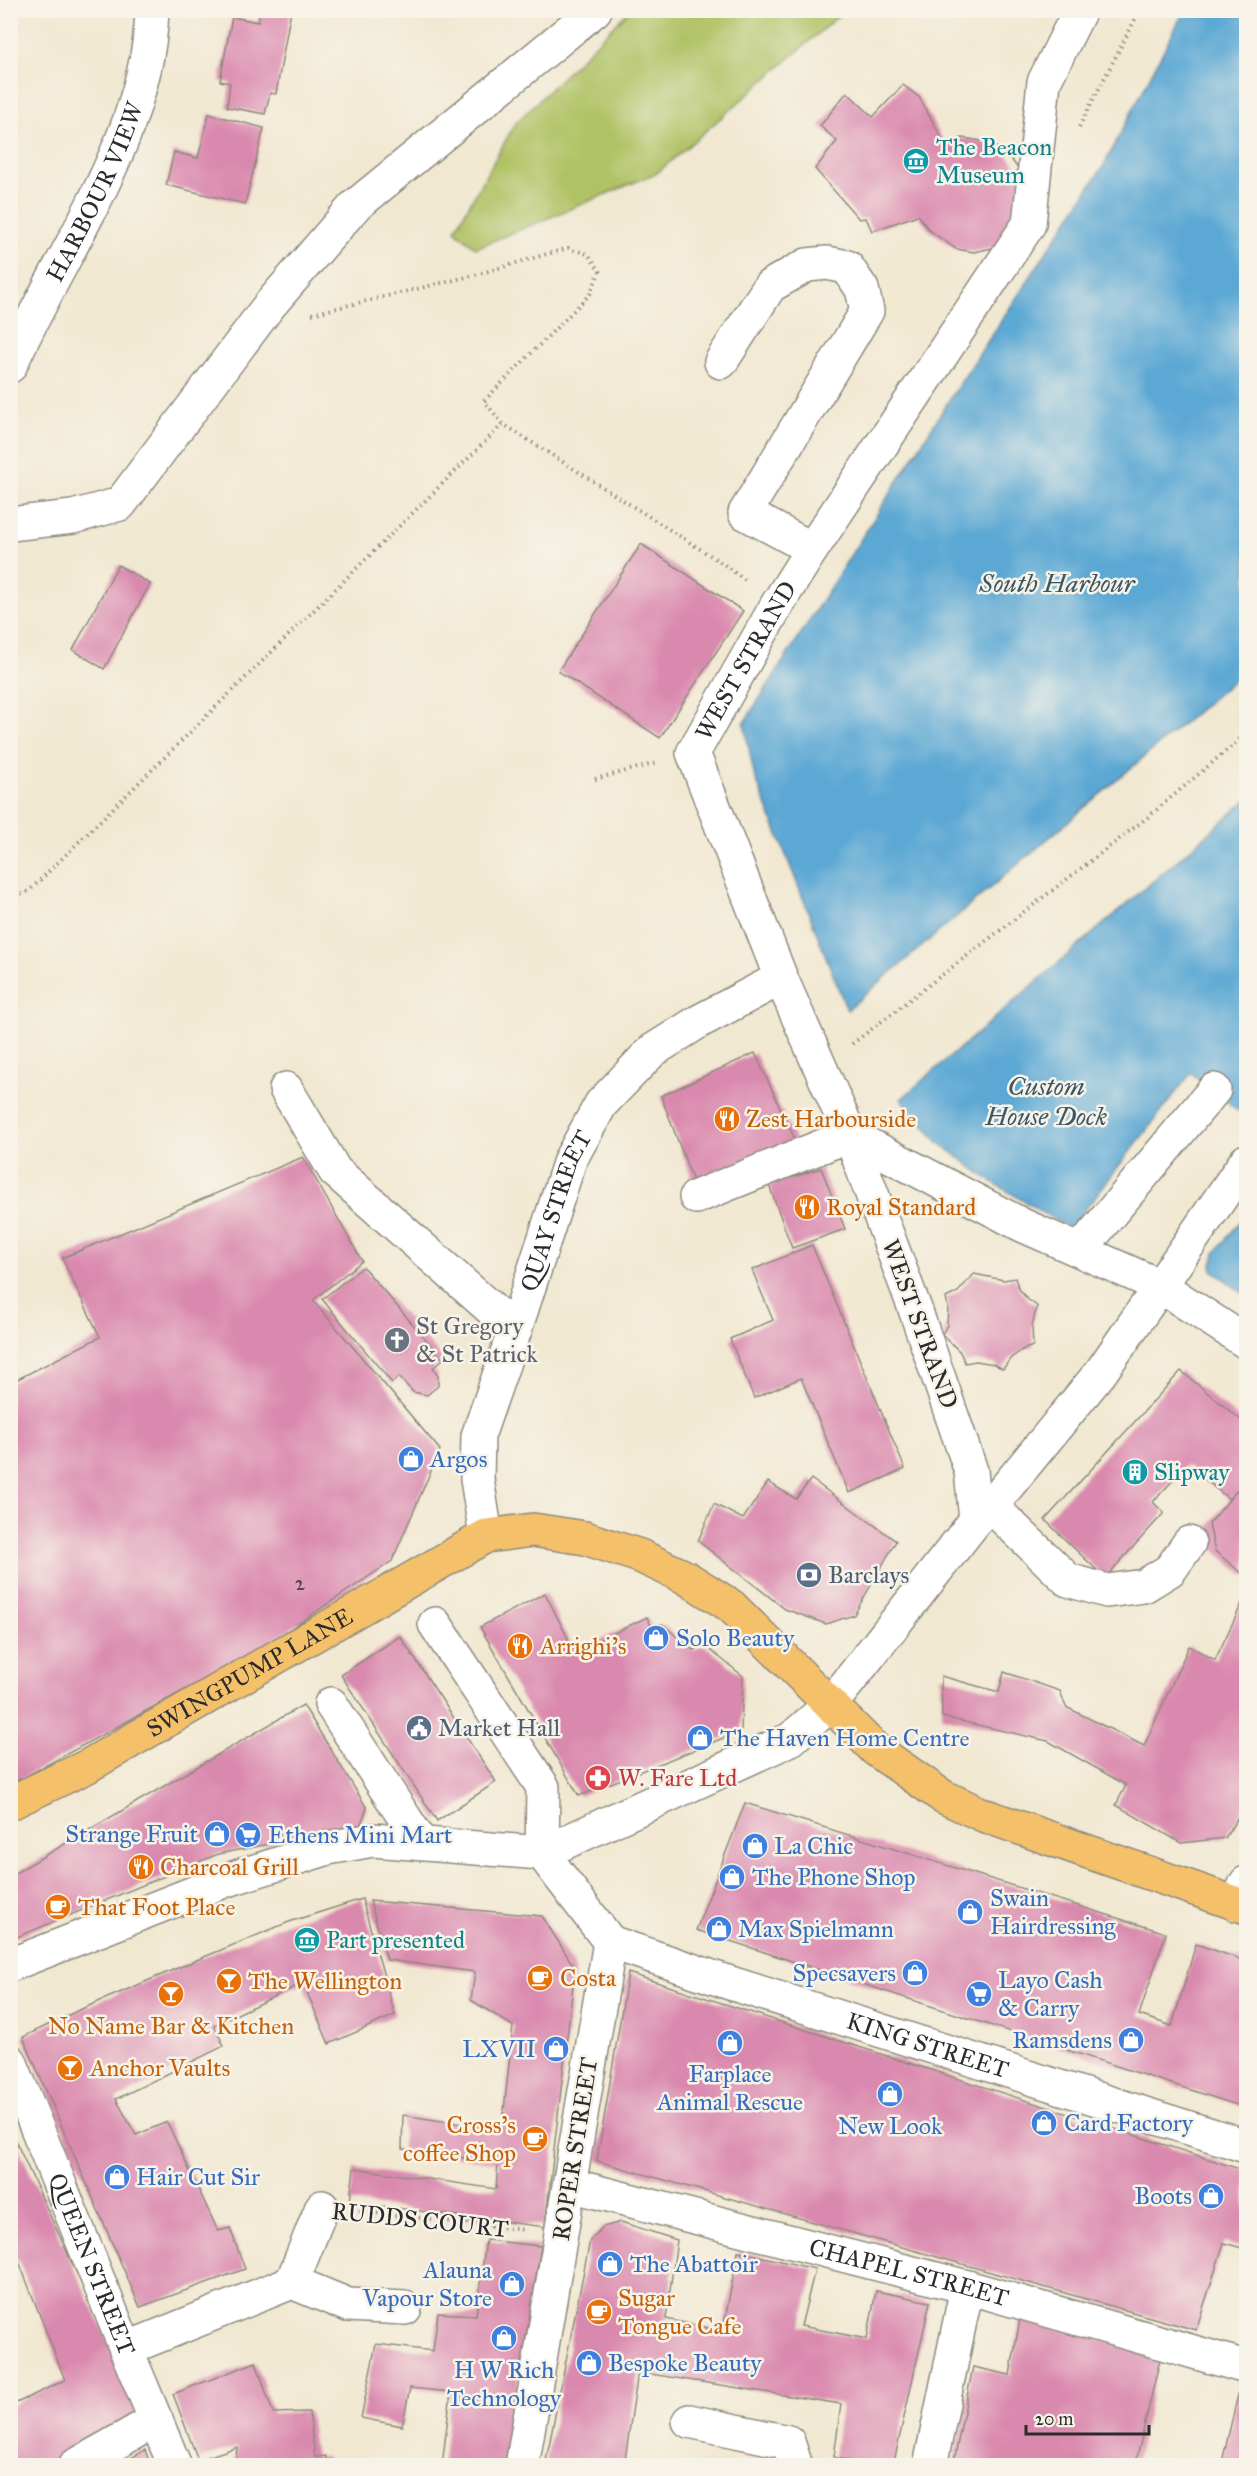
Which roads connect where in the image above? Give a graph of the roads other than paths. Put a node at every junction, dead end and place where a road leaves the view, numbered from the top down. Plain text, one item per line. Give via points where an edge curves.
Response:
1 (152, 10) edge
2 (595, 10) edge
3 (1080, 10) edge
4 (721, 362) dead end
5 (10, 366) edge
6 (10, 524) edge
7 (812, 549) junction
8 (781, 978) junction
9 (286, 1089) dead end
10 (1214, 1090) dead end
11 (850, 1135) junction
12 (1246, 1161) edge
13 (696, 1197) dead end
14 (1080, 1250) junction
15 (1160, 1286) junction
16 (515, 1329) junction
17 (1246, 1342) edge
18 (984, 1513) junction
19 (486, 1536) junction
20 (1189, 1543) dead end
21 (435, 1624) dead end
22 (331, 1704) dead end
23 (831, 1704) junction
24 (10, 1803) edge
25 (421, 1843) junction
26 (542, 1853) junction
27 (1243, 1898) edge
28 (610, 1942) junction
29 (10, 1965) edge
30 (13, 2066) edge
31 (1246, 2146) edge
32 (570, 2184) junction
33 (322, 2207) road end
34 (292, 2282) junction
35 (967, 2287) junction
36 (405, 2308) dead end
37 (126, 2349) junction
38 (1246, 2367) edge
39 (156, 2420) junction
40 (689, 2421) dead end
41 (75, 2466) edge
42 (175, 2466) edge
43 (522, 2466) edge
44 (795, 2466) edge
45 (930, 2466) edge

1 - 5 street, HARBOUR VIEW via 148,60 132,115 93,204
2 - 6 street via 354,207 268,306 120,504 74,517
3 - 7 street, WEST STRAND via 1044,82 1029,224
4 - 7 street via 770,286 807,265 847,267 862,289 867,311 745,513
7 - 8 street, WEST STRAND via 693,753
8 - 11 street, WEST STRAND
8 - 16 street, QUAY STREET via 652,1051 601,1104 570,1160
9 - 16 street via 335,1171
10 - 14 street
11 - 13 street
11 - 14 street via 1023,1225
11 - 18 street, WEST STRAND via 942,1383
12 - 15 street
14 - 15 street
15 - 17 street
15 - 18 street via 1101,1372
16 - 19 street, QUAY STREET via 478,1436 477,1479
18 - 20 street via 1068,1580 1107,1591 1144,1587 1170,1570
18 - 23 street
19 - 23 main road via 533,1530 585,1538 640,1556 685,1577 731,1606
19 - 24 main road, SWINGPUMP LANE via 86,1767
21 - 26 street via 543,1787
22 - 25 street
23 - 26 street via 791,1739
23 - 27 main road via 876,1750 942,1796 983,1815
25 - 26 street
25 - 29 street via 373,1840 328,1848 224,1881
26 - 28 street
28 - 31 street, KING STREET
28 - 32 street, ROPER STREET
30 - 37 street, QUEEN STREET
32 - 35 street, CHAPEL STREET
32 - 43 street, ROPER STREET
33 - 34 street, RUDDS COURT
34 - 36 street via 348,2305
34 - 37 street
35 - 38 street, CHAPEL STREET
35 - 45 street
37 - 39 street, QUEEN STREET
39 - 41 street
39 - 42 street, QUEEN STREET
40 - 44 street via 788,2442

